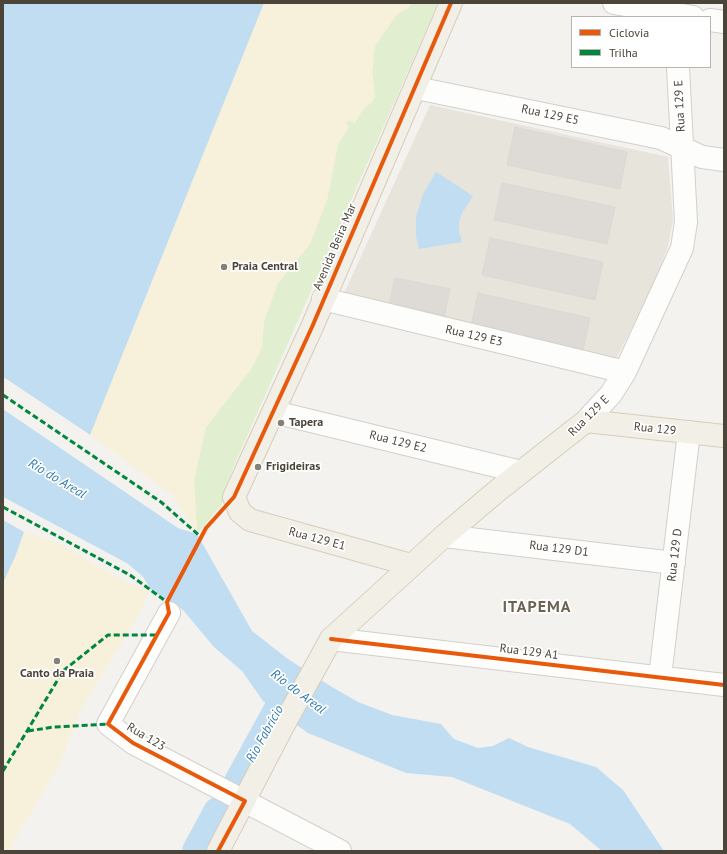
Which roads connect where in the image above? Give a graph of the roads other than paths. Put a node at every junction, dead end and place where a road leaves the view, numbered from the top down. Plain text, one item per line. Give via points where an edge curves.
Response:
1 (451, 3) edge
2 (614, 3) edge
3 (681, 16) edge
4 (711, 20) edge
5 (724, 22) edge
6 (678, 68) edge
7 (416, 88) junction
8 (682, 149) junction
9 (724, 160) edge
10 (323, 299) junction
11 (625, 372) junction
12 (274, 412) junction
13 (586, 421) junction
14 (689, 432) junction
15 (724, 436) edge
16 (521, 472) junction
17 (234, 497) joint
18 (444, 536) junction
19 (674, 563) junction
20 (411, 565) junction
21 (168, 613) dead end
22 (331, 639) junction
23 (660, 678) junction
24 (724, 685) edge
25 (245, 801) junction
26 (218, 851) edge
27 (340, 851) edge

1 - 7 main road, Avenida Beira Mar
2 - 3 street
4 - 5 street
6 - 8 street, Rua 129 E
7 - 8 street, Rua 129 E5 via 661,138
7 - 10 main road, Avenida Beira Mar
8 - 9 street, Rua 129 E5 via 702,157
8 - 11 street, Rua 129 E via 686,222 682,248
10 - 11 street, Rua 129 E3
10 - 12 main road, Avenida Beira Mar
11 - 13 street, Rua 129 E via 607,398
12 - 16 street, Rua 129 E2
12 - 17 main road, Avenida Beira Mar
13 - 14 main road, Rua 129
13 - 16 main road, Rua 129 E
14 - 15 main road, Rua 129
14 - 19 street, Rua 129 D
16 - 18 main road, Rua 129 E
17 - 20 main road, Rua 129 E1 via 240,512 254,521
18 - 19 street, Rua 129 D1
18 - 20 main road, Rua 129 E
19 - 23 street, Rua 129 D
20 - 22 main road, Rua 129 E
21 - 25 street, Rua 123 via 108,724 133,743
22 - 23 street, Rua 129 A1
22 - 25 main road, Rua 129 E
23 - 24 street, Rua 129 A1
25 - 26 main road, Rua 129 E
25 - 27 street, Rua 123

